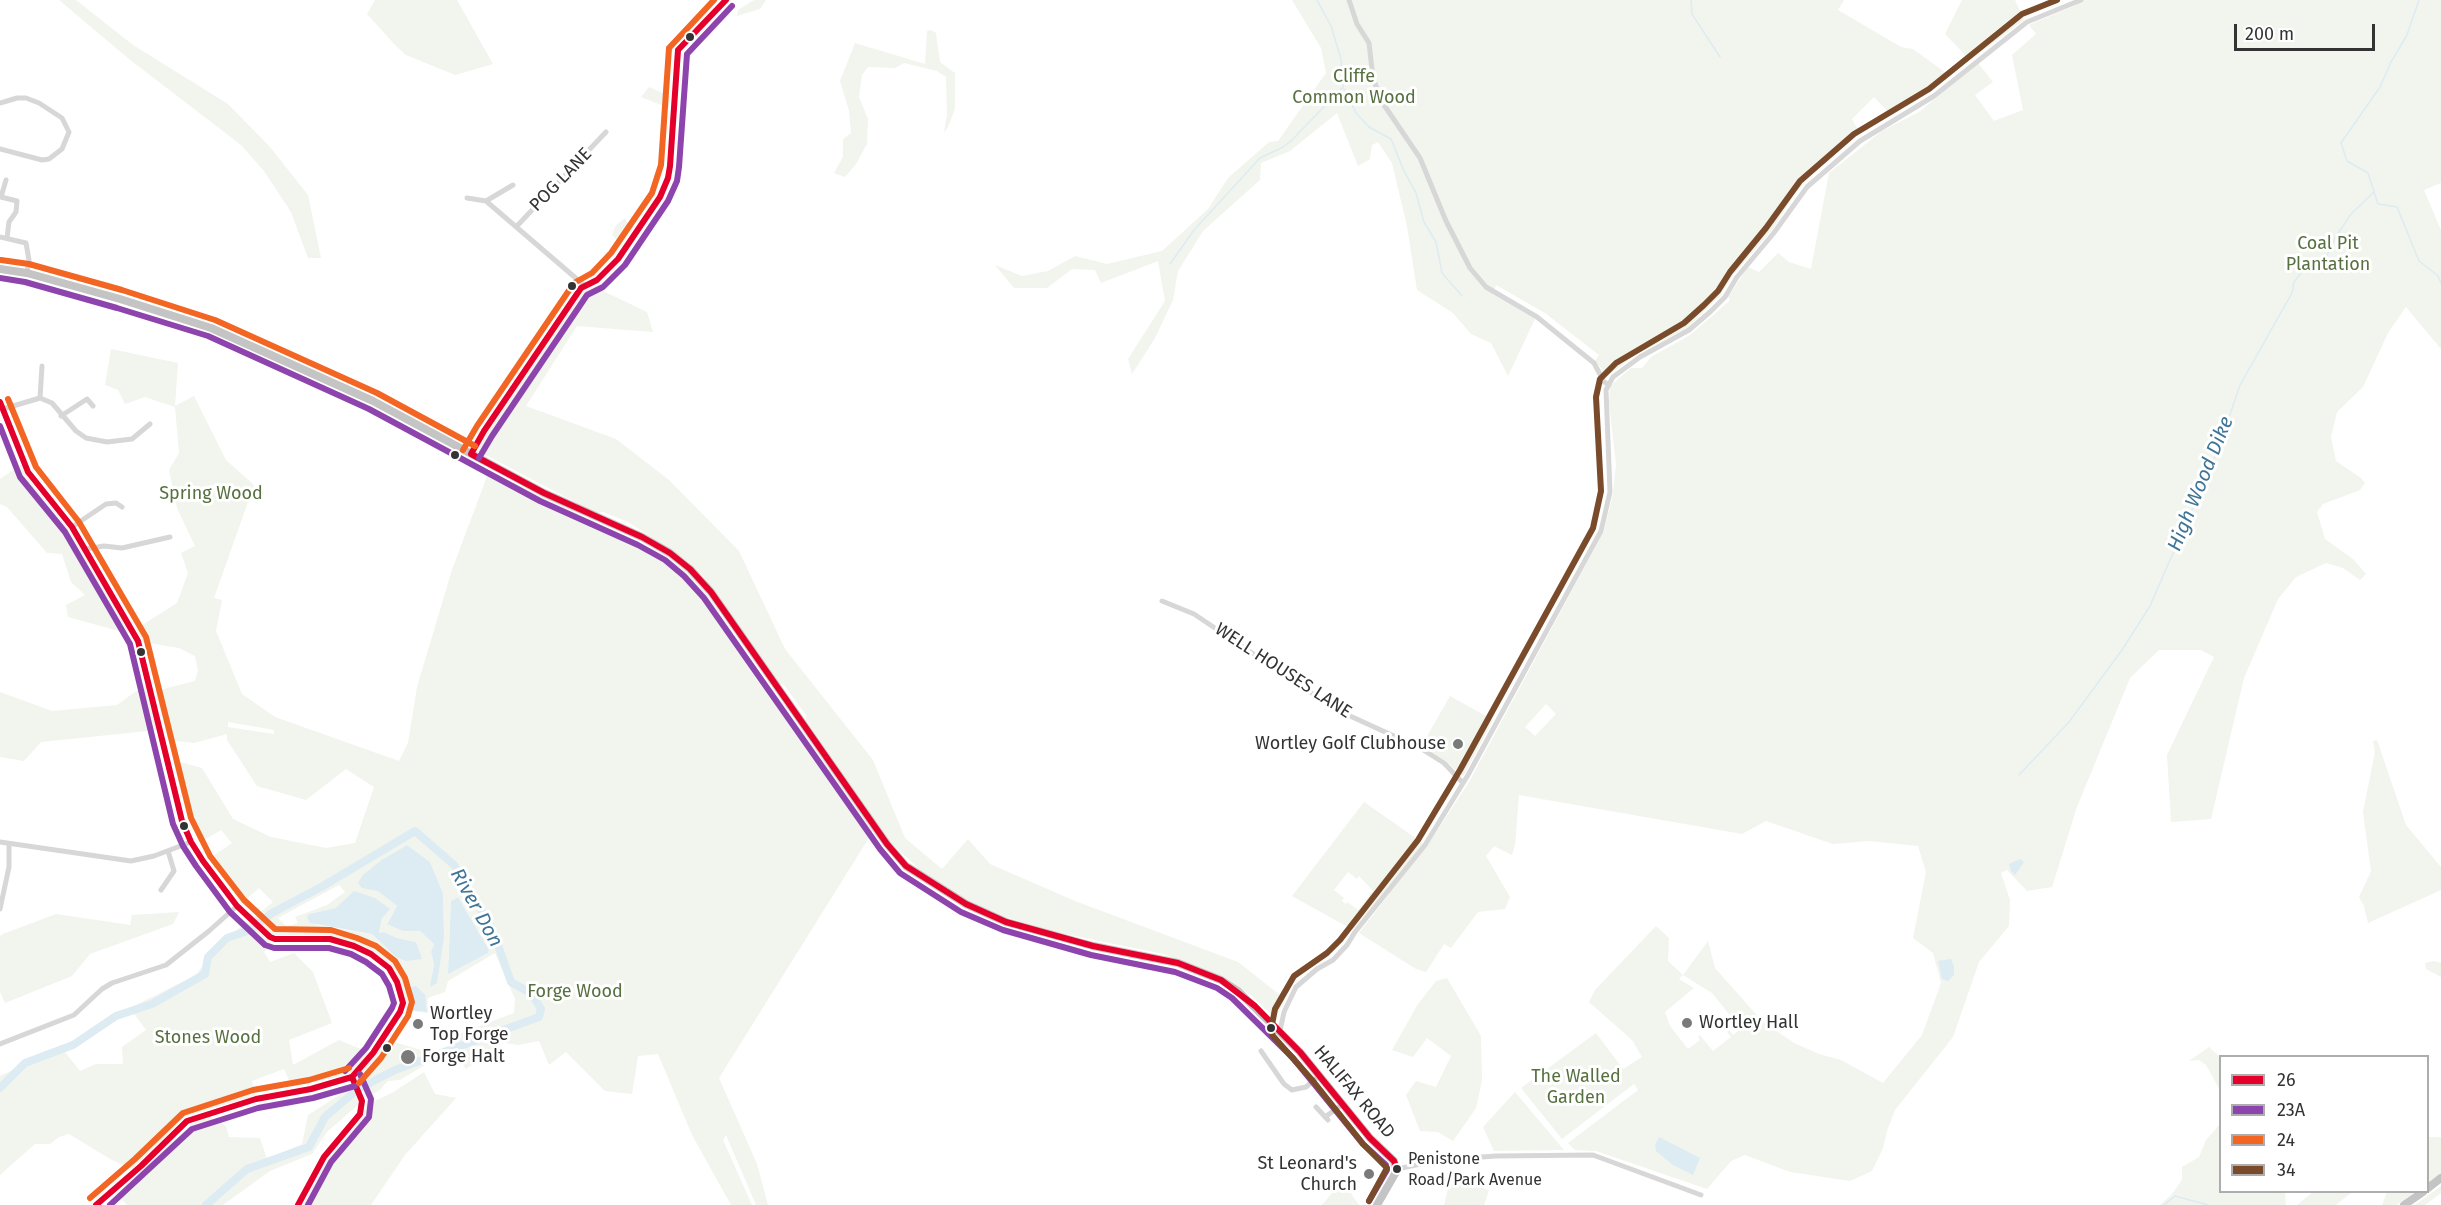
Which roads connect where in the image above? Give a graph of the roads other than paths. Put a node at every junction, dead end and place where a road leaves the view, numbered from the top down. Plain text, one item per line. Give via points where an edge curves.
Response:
1 (726, 0) edge
2 (1349, 0) edge
3 (2080, 0) edge
4 (0, 103) edge
5 (606, 132) dead end
6 (0, 149) edge
7 (6, 180) dead end
8 (513, 185) dead end
9 (467, 198) dead end
10 (486, 201) junction
11 (516, 227) junction
12 (0, 237) edge
13 (7, 238) junction
14 (0, 268) edge
15 (27, 273) junction
16 (585, 286) junction
17 (42, 366) dead end
18 (1608, 384) junction
19 (40, 398) junction
20 (0, 402) edge
21 (93, 406) dead end
22 (3, 409) junction
23 (62, 416) junction
24 (150, 424) dead end
25 (471, 454) junction
26 (122, 507) dead end
27 (72, 527) junction
28 (170, 537) dead end
29 (85, 549) junction
30 (1162, 601) dead end
31 (1463, 783) junction
32 (0, 842) edge
33 (191, 842) junction
34 (9, 844) junction
35 (168, 851) junction
36 (160, 891) dead end
37 (237, 906) junction
38 (0, 909) edge
39 (1280, 1030) junction
40 (0, 1044) edge
41 (1261, 1052) dead end
42 (1320, 1075) junction
43 (353, 1080) junction
44 (1343, 1104) junction
45 (1317, 1107) dead end
46 (1397, 1169) junction
47 (2420, 1193) edge
48 (1701, 1195) dead end
49 (96, 1205) edge
50 (298, 1205) edge
51 (1377, 1205) edge
52 (2404, 1205) edge

1 - 16 street via 678,50 670,166 660,197 618,259
2 - 18 street via 1369,43 1373,78 1382,102 1420,158 1470,268 1486,286 1537,316 1594,363
3 - 18 street via 2027,22 1934,96 1860,141 1807,187 1710,312 1689,330 1621,370
4 - 6 street via 17,98 39,103 62,118 69,132 62,149 49,159
5 - 11 street, POG LANE
7 - 13 street via 1,197 17,201
8 - 10 street
9 - 10 street
10 - 11 street
11 - 16 street
12 - 13 street
13 - 15 street via 28,246
14 - 15 highway, HALIFAX ROAD
15 - 25 highway, HALIFAX ROAD via 211,328 373,401
16 - 25 street via 510,391
17 - 19 street
18 - 31 street via 1605,398 1610,492 1601,531
19 - 22 street
19 - 23 street
20 - 22 street
21 - 23 street via 87,399
22 - 27 street via 28,472
23 - 24 street via 86,438 107,442 132,439
25 - 39 highway, HALIFAX ROAD via 544,494 642,537 690,569 711,592 887,844 913,871 966,904 1006,922 1094,946 1163,958 1204,972 1238,991
26 - 27 street via 106,504
27 - 29 street
28 - 29 street via 122,548
29 - 33 street via 138,641 182,820
30 - 31 street, WELL HOUSES LANE via 1194,614 1337,710 1444,763
31 - 39 street via 1425,845 1347,945 1296,987
32 - 34 street
33 - 35 street
33 - 37 street
34 - 35 street via 131,861
34 - 38 street via 9,867
35 - 36 street via 174,871
37 - 40 street via 166,965 112,983 74,1015
37 - 43 street via 275,939 330,939 371,954 389,968 403,1005
39 - 42 highway, HALIFAX ROAD
41 - 42 street via 1292,1090 1306,1087
42 - 44 highway, HALIFAX ROAD
43 - 49 street via 256,1099 188,1121
43 - 50 street via 362,1101 360,1114 324,1157
44 - 45 street via 1326,1118
44 - 46 highway, HALIFAX ROAD via 1395,1161
46 - 48 street via 1439,1160 1593,1155
46 - 51 highway
47 - 52 highway

